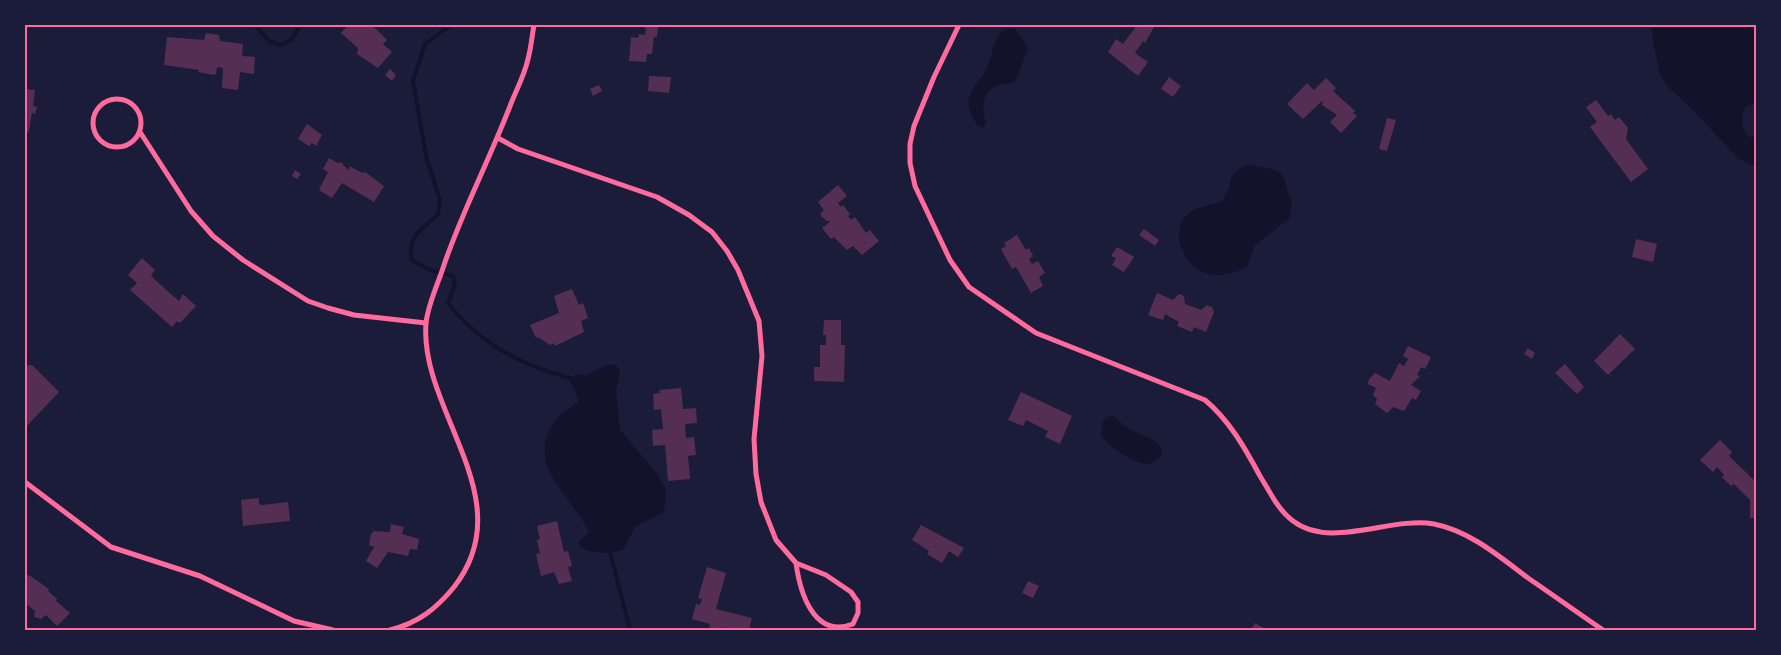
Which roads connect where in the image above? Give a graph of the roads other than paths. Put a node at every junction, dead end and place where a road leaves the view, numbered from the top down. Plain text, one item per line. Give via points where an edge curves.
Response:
1 (534, 25) edge
2 (959, 25) edge
3 (140, 132) junction
4 (498, 138) junction
5 (426, 323) junction
6 (25, 482) edge
7 (796, 563) junction
8 (333, 630) edge
9 (390, 630) edge
10 (1603, 630) edge

1 - 4 street via 528,59
2 - 10 street via 914,126 910,163 915,186 937,235 969,288 1036,333 1205,400 1218,411 1241,442 1279,507 1294,522 1332,533 1408,522 1434,524 1488,548
3 - 3 street via 140,116 130,103 114,99 99,106 94,113 95,136 107,146 115,148 130,144
3 - 5 street via 191,211 213,236 243,260 308,301 328,308 354,315
4 - 5 street via 446,258
4 - 7 street via 518,149 657,197 712,232 727,250 759,321 762,356 754,439 761,502 776,540
5 - 9 street via 437,391 465,455 472,480 476,530 469,563 444,599 422,619
6 - 8 street via 111,547 200,576 294,621
7 - 7 street via 799,583 818,620 833,627 853,624 858,602 851,592 826,575

